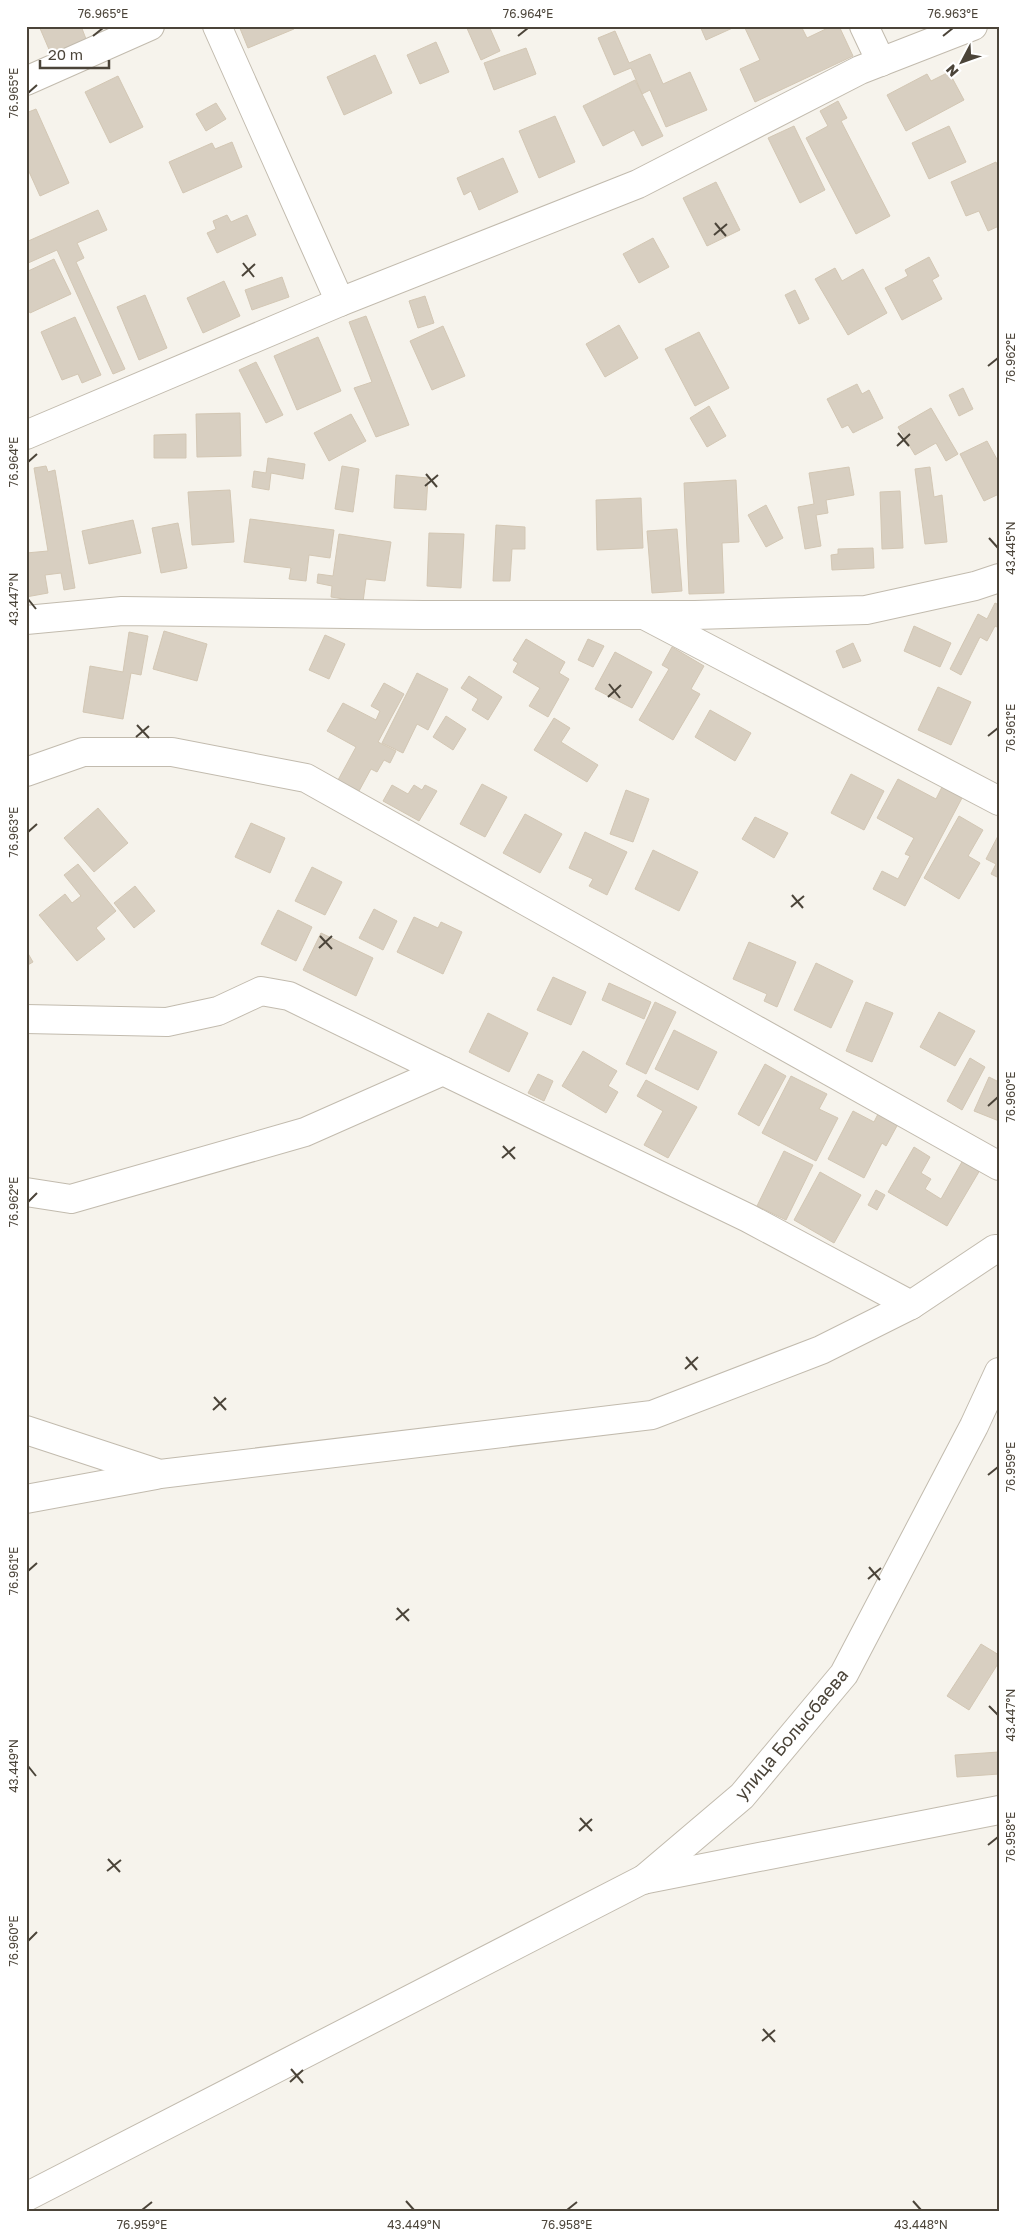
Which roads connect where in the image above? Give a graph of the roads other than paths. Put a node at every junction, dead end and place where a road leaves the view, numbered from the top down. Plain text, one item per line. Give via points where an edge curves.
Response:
1 (150, 26) edge
2 (217, 26) edge
3 (864, 26) edge
4 (973, 26) edge
5 (881, 62) junction
6 (26, 81) edge
7 (340, 302) junction
8 (26, 435) edge
9 (999, 578) edge
10 (643, 615) junction
11 (26, 620) edge
12 (26, 772) edge
13 (999, 801) edge
14 (26, 1019) edge
15 (443, 1071) junction
16 (999, 1166) edge
17 (26, 1192) edge
18 (999, 1249) edge
19 (911, 1305) junction
20 (999, 1372) edge
21 (26, 1430) edge
22 (160, 1474) junction
23 (26, 1499) edge
24 (999, 1810) edge
25 (642, 1880) junction
26 (26, 2197) edge

1 - 6 street
2 - 7 street
3 - 5 street
4 - 5 street
5 - 7 street via 638,184
7 - 8 street
9 - 10 street via 866,610
10 - 11 street via 423,616 122,611
10 - 13 street
12 - 16 street via 83,752 172,752 306,778
14 - 15 street via 166,1022 218,1011 261,991 288,996
15 - 17 street via 305,1132 268,1143 71,1199
15 - 19 street via 748,1218
18 - 19 street
19 - 22 street via 821,1350 652,1415
20 - 25 street, улица Болысбаева via 844,1674 742,1796
21 - 22 street
22 - 23 street
24 - 25 street
25 - 26 street

